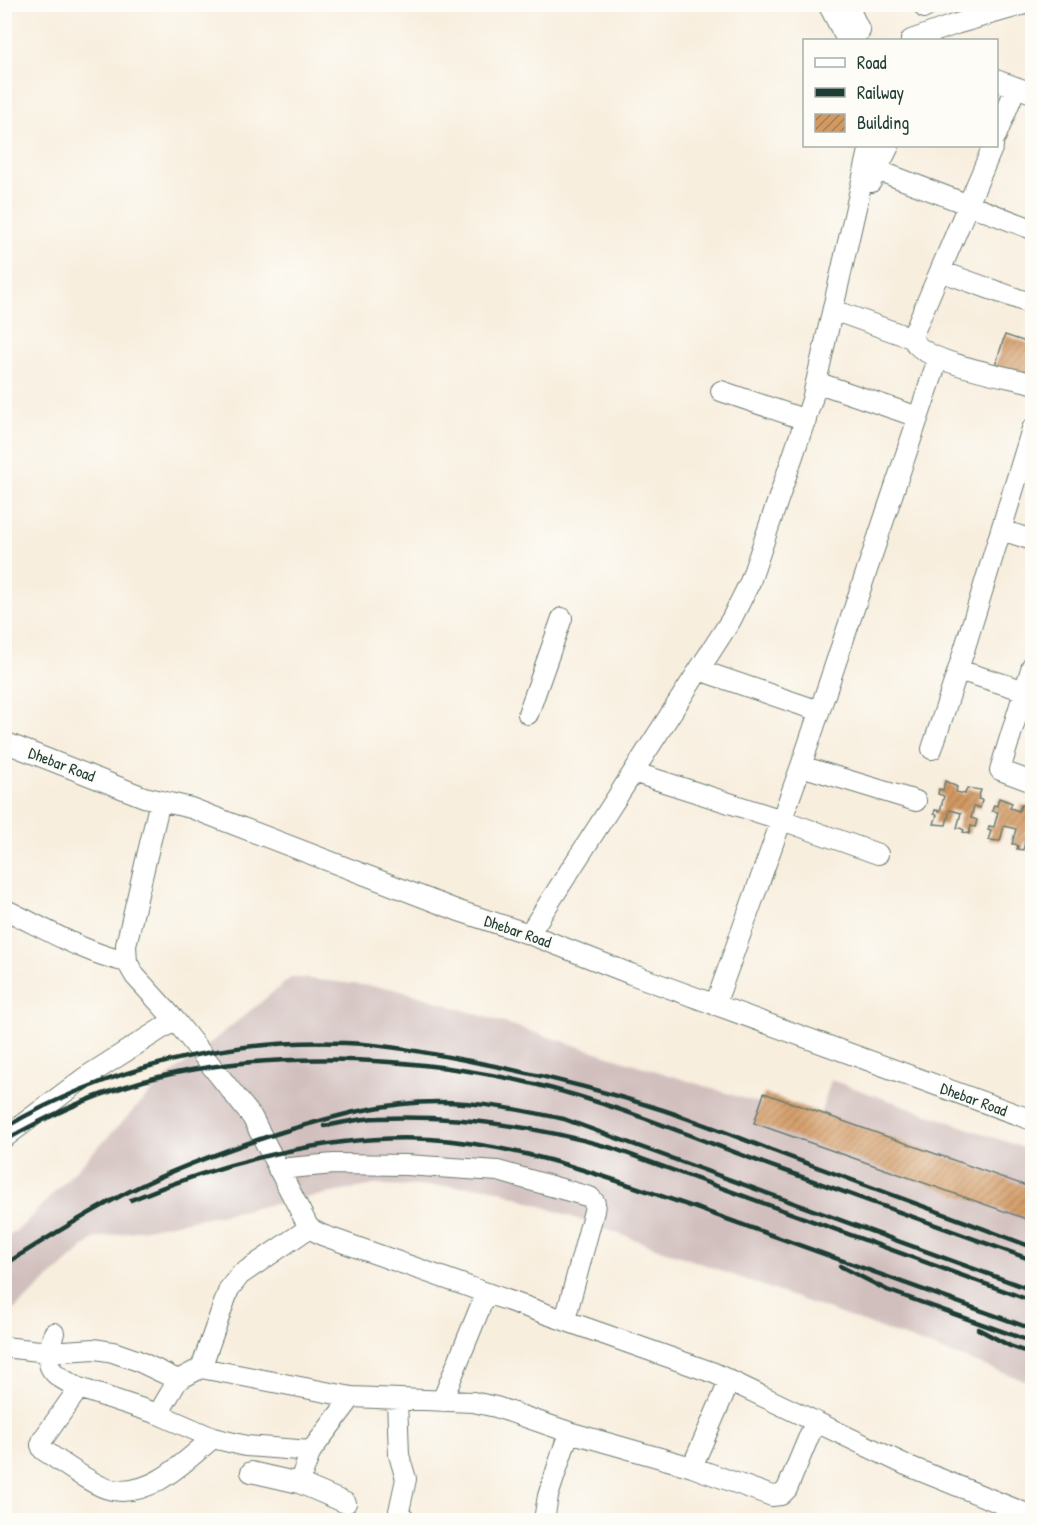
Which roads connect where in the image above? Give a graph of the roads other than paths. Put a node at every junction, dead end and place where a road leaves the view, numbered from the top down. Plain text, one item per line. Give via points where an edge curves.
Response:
1 (828, 4) edge
2 (847, 4) edge
3 (1025, 4) edge
4 (956, 24) junction
5 (853, 35) edge
6 (914, 39) edge
7 (943, 39) edge
8 (998, 81) edge
9 (1024, 90) edge
10 (998, 133) edge
11 (870, 147) edge
12 (888, 147) edge
13 (993, 147) edge
14 (877, 170) junction
15 (968, 206) junction
16 (854, 214) junction
17 (1032, 229) edge
18 (940, 271) junction
19 (1032, 304) edge
20 (832, 310) junction
21 (914, 339) junction
22 (938, 359) junction
23 (816, 382) junction
24 (1032, 383) edge
25 (721, 391) dead end
26 (918, 417) junction
27 (806, 420) junction
28 (1032, 429) edge
29 (1002, 530) junction
30 (1032, 540) edge
31 (562, 618) dead end
32 (1032, 666) edge
33 (699, 670) junction
34 (958, 670) junction
35 (1029, 692) edge
36 (819, 711) junction
37 (528, 714) dead end
38 (4, 742) edge
39 (932, 749) dead end
40 (801, 766) junction
41 (633, 771) junction
42 (1032, 782) edge
43 (160, 801) junction
44 (916, 801) dead end
45 (782, 820) junction
46 (878, 854) dead end
47 (4, 909) edge
48 (529, 934) junction
49 (127, 962) junction
50 (715, 1005) junction
51 (175, 1020) junction
52 (1032, 1120) edge
53 (4, 1138) edge
54 (278, 1169) junction
55 (309, 1228) junction
56 (486, 1293) junction
57 (565, 1320) junction
58 (51, 1343) junction
59 (4, 1347) edge
60 (201, 1368) junction
61 (178, 1380) junction
62 (729, 1382) junction
63 (79, 1388) junction
64 (352, 1397) junction
65 (397, 1399) junction
66 (442, 1401) junction
67 (158, 1414) junction
68 (815, 1422) junction
69 (569, 1432) junction
70 (213, 1438) junction
71 (311, 1451) junction
72 (692, 1467) junction
73 (251, 1472) dead end
74 (298, 1483) junction
75 (346, 1503) dead end
76 (1032, 1516) edge
77 (405, 1521) edge
78 (544, 1521) edge

1 - 5 street
2 - 5 street
3 - 4 street
4 - 6 street
4 - 7 street
8 - 9 street
9 - 10 street
11 - 16 street
12 - 14 street
13 - 15 street
14 - 15 street
14 - 16 street
15 - 17 street
15 - 18 street
16 - 20 street
18 - 19 street
18 - 21 street
20 - 21 street
20 - 23 street
21 - 22 street via 916,345
22 - 24 street
22 - 26 street
23 - 26 street
23 - 27 street
25 - 27 street
26 - 36 street
27 - 33 street via 750,582
28 - 29 street
29 - 30 street
29 - 34 street
31 - 37 street
32 - 35 street
33 - 36 street
33 - 41 street
34 - 35 street
34 - 39 street
35 - 42 street via 1000,770
36 - 40 street
38 - 43 street, Dhebar Road
40 - 44 street
40 - 45 street
41 - 45 street
41 - 48 street
43 - 48 street, Dhebar Road via 191,808
43 - 49 street via 126,945
45 - 46 street
45 - 50 street
47 - 49 street via 91,951
48 - 50 street, Dhebar Road
49 - 51 street
50 - 52 street, Dhebar Road
51 - 53 street via 93,1071
51 - 54 street via 252,1117
54 - 55 street
54 - 57 street via 334,1164 498,1171 590,1197 595,1203 594,1210
55 - 56 street
55 - 60 street via 240,1275 229,1289
56 - 57 street
56 - 66 street
57 - 62 street via 714,1373
58 - 59 street
58 - 61 street via 113,1353
58 - 63 street via 51,1369
60 - 61 street
60 - 64 street
61 - 67 street
62 - 68 street
62 - 72 street
63 - 67 street
63 - 70 street via 41,1445 43,1450 112,1490 152,1484 169,1475
64 - 65 street
64 - 71 street
65 - 66 street
65 - 77 street via 399,1455 406,1479 399,1511
66 - 69 street via 496,1407
67 - 70 street
68 - 72 street via 781,1495 772,1496
68 - 76 street via 906,1465
69 - 72 street
69 - 78 street
70 - 71 street via 246,1446
71 - 74 street
73 - 74 street
74 - 75 street

